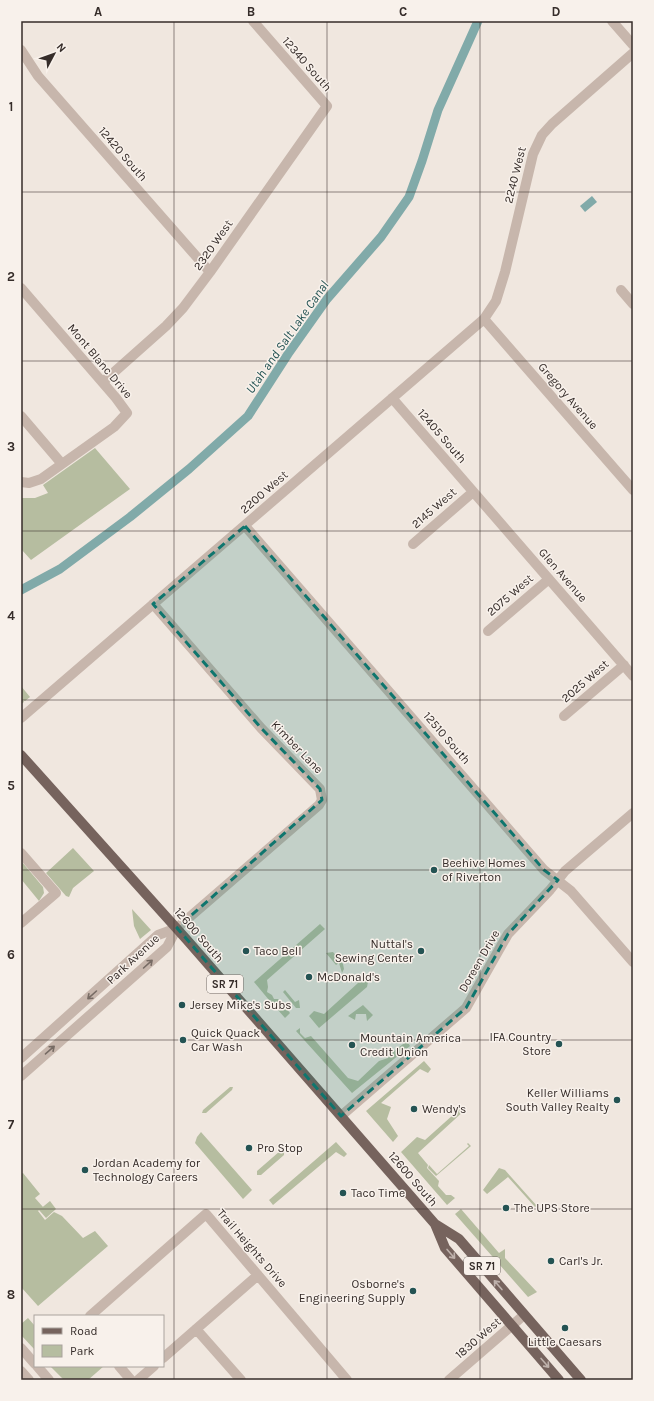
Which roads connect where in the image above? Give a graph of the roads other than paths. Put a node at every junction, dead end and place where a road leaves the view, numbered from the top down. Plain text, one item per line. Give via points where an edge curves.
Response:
1 (253, 21) edge
2 (612, 21) edge
3 (633, 45) edge
4 (21, 50) edge
5 (633, 53) edge
6 (327, 106) joint
7 (210, 272) junction
8 (506, 272) joint
9 (21, 288) edge
10 (621, 290) dead end
11 (633, 304) edge
12 (484, 319) junction
13 (103, 382) junction
14 (392, 398) junction
15 (21, 416) edge
16 (62, 464) junction
17 (25, 483) edge
18 (633, 490) edge
19 (473, 492) junction
20 (245, 526) junction
21 (413, 544) dead end
22 (548, 579) junction
23 (153, 604) junction
24 (488, 631) dead end
25 (624, 665) junction
26 (633, 676) edge
27 (564, 716) dead end
28 (21, 718) edge
29 (21, 755) edge
30 (633, 813) edge
31 (21, 853) edge
32 (558, 880) junction
33 (21, 923) edge
34 (177, 928) junction
35 (633, 962) edge
36 (21, 1058) edge
37 (21, 1076) edge
38 (341, 1116) junction
39 (435, 1224) junction
40 (258, 1275) junction
41 (91, 1315) edge
42 (524, 1315) junction
43 (512, 1326) junction
44 (196, 1329) junction
45 (21, 1348) edge
46 (164, 1357) edge
47 (34, 1363) edge
48 (38, 1367) edge
49 (120, 1367) edge
50 (153, 1367) edge
51 (21, 1371) edge
52 (29, 1380) edge
53 (49, 1380) edge
54 (131, 1380) edge
55 (138, 1380) edge
56 (241, 1380) edge
57 (347, 1380) edge
58 (449, 1380) edge
59 (559, 1380) edge
60 (580, 1380) edge

1 - 6 street, 12340 South
2 - 3 street
4 - 7 street, 12420 South via 38,76
5 - 8 street, 2240 West via 557,119 538,141 532,154
6 - 7 street, 2320 West
7 - 13 street, 2320 West via 166,326
8 - 12 street, 2200 West via 496,301
9 - 13 street, Mont Blanc Drive
10 - 11 street
12 - 14 street, 2200 West
12 - 18 street, Gregory Avenue
13 - 16 street, Mont Blanc Drive via 127,413 114,427
14 - 19 street, 12405 South
14 - 20 street, 2200 West
15 - 16 street
16 - 17 street, Mont Blanc Drive via 41,479
19 - 21 street, 2145 West
19 - 22 street, Glen Avenue
20 - 23 street, 2200 West
20 - 32 street, 12510 South via 544,870
22 - 24 street, 2075 West
22 - 25 street, Glen Avenue
23 - 28 street, 2200 West
23 - 34 street, Kimber Lane via 261,728 320,789 322,800 295,827
25 - 26 street, Glen Avenue
25 - 27 street, 2025 West
29 - 34 main road, 12600 South / SR 71
30 - 32 street, Doreen Drive via 565,871
31 - 33 street via 56,893
32 - 35 street, 12510 South via 571,891
32 - 38 street, Doreen Drive via 508,934 466,1008
34 -> 36 street, Park Avenue via 158,935
37 -> 34 street, Park Avenue via 165,948
34 - 38 main road, 12600 South / SR 71
38 - 39 main road, 12600 South / SR 71
42 -> 39 main road, 12600 South / SR 71 via 459,1239
39 -> 43 main road, 12600 South / SR 71 via 445,1248
40 - 41 street, Trail Heights Drive via 206,1214
40 - 44 street
40 - 57 street, Trail Heights Drive
42 - 43 street, 1830 West
42 - 60 main road, 12600 South / SR 71
43 - 58 street, 1830 West
43 -> 59 main road, 12600 South / SR 71
44 - 46 street
44 - 56 street
45 - 47 street
48 - 53 street
49 - 54 street
50 - 55 street
51 - 52 street

